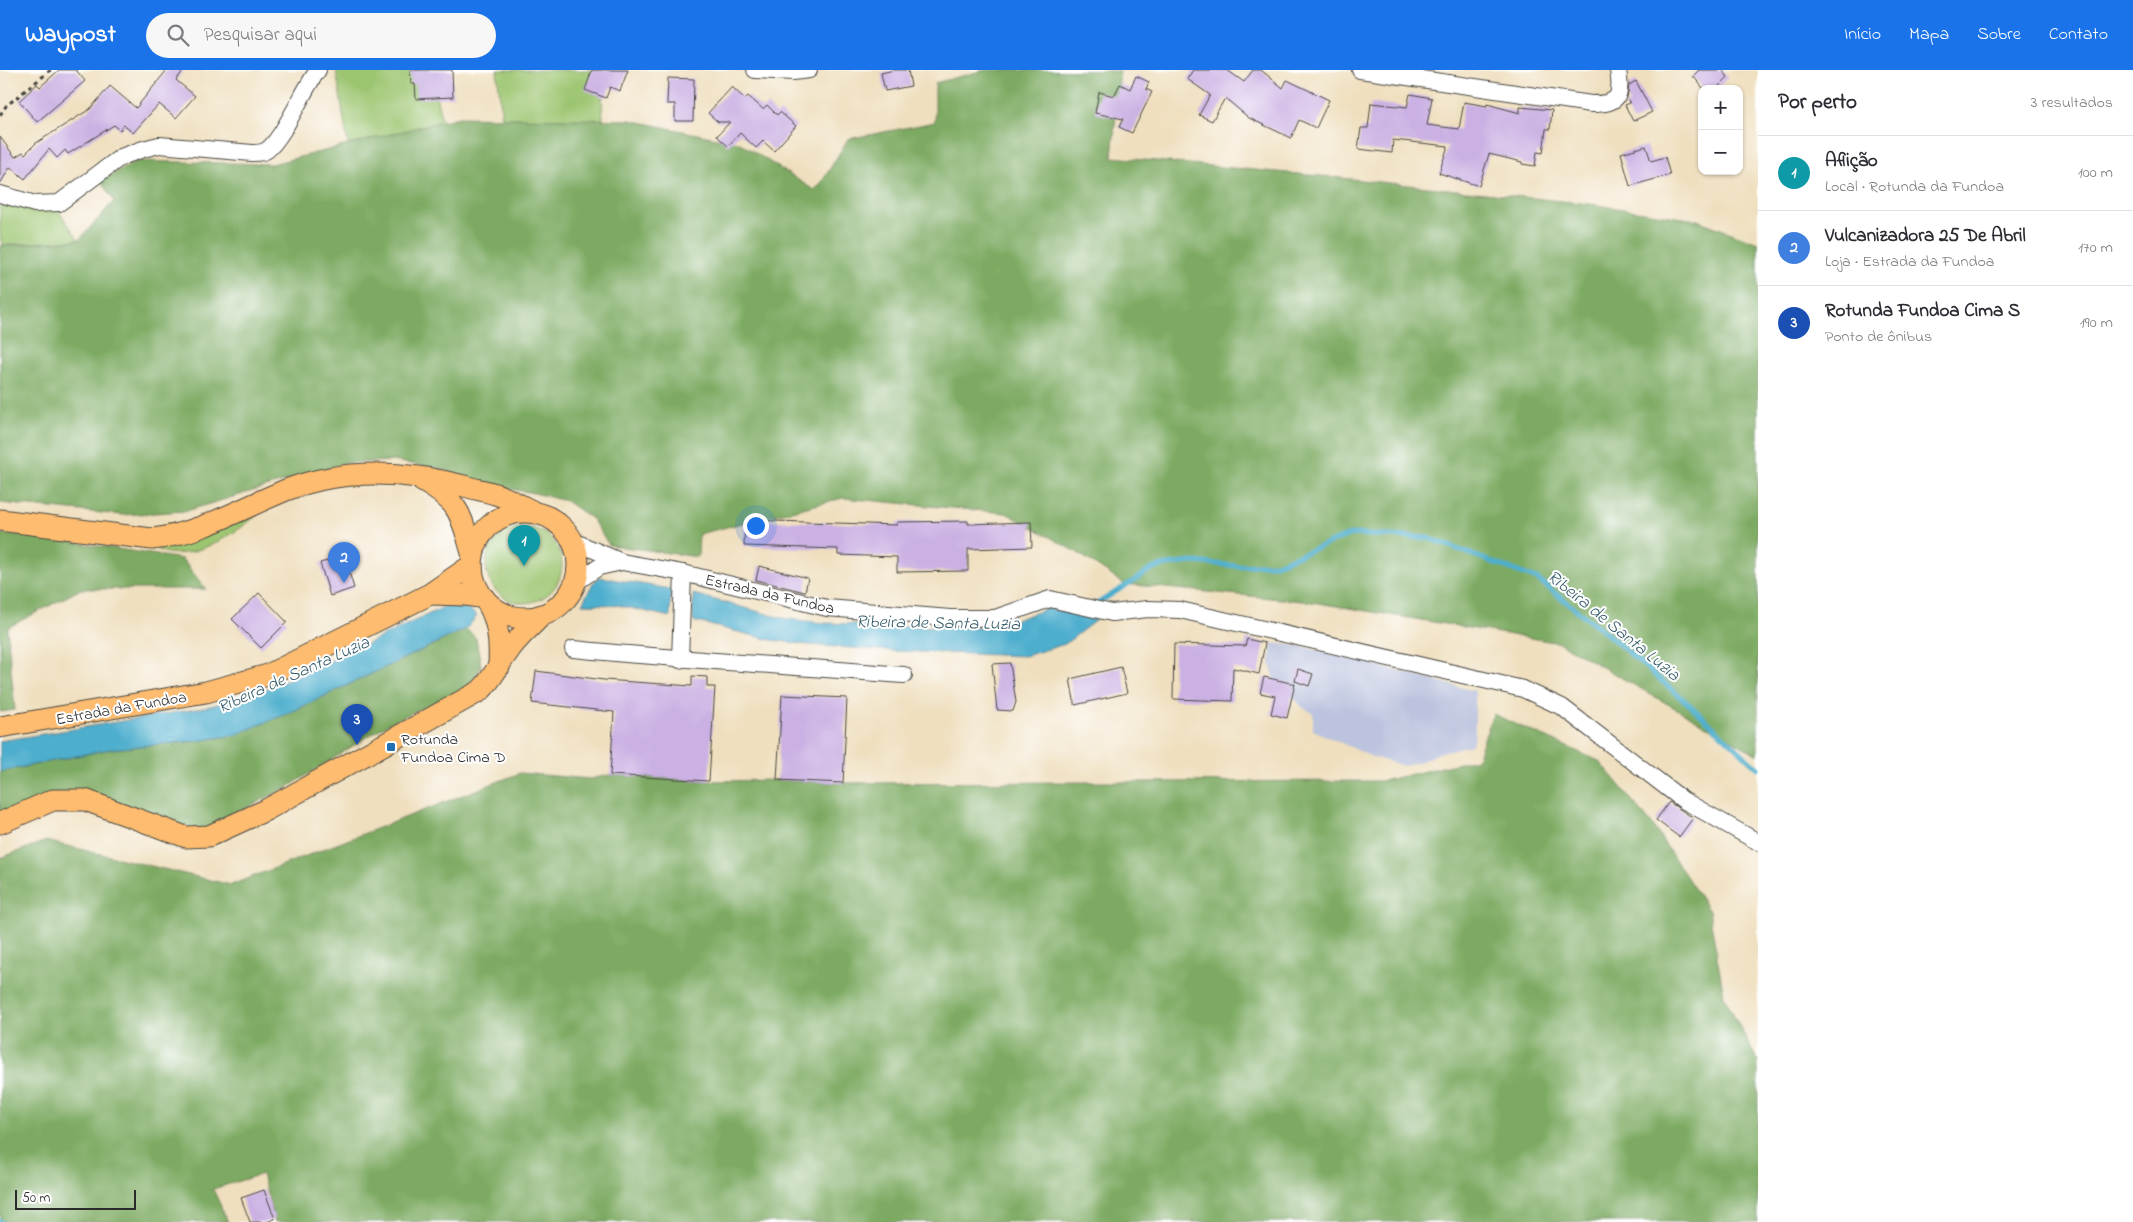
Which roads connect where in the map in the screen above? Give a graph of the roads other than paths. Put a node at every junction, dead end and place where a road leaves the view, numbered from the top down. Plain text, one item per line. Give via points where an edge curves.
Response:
1 (318, 70) edge
2 (755, 70) edge
3 (809, 70) edge
4 (1360, 70) edge
5 (1618, 70) edge
6 (1426, 75) edge
7 (0, 194) edge
8 (410, 475) junction
9 (532, 512) junction
10 (0, 520) edge
11 (573, 541) junction
12 (472, 560) junction
13 (622, 562) junction
14 (683, 573) junction
15 (577, 577) junction
16 (430, 594) junction
17 (489, 604) junction
18 (541, 616) junction
19 (573, 649) dead end
20 (680, 660) junction
21 (499, 667) junction
22 (904, 675) dead end
23 (0, 727) edge
24 (0, 823) edge
25 (1758, 842) edge

1 - 7 street via 275,142 265,151 252,154 159,145 121,157 59,204 35,204
2 - 3 street
4 - 6 street
5 - 6 street via 1620,86 1617,97 1607,104 1591,104
8 - 9 main road via 443,480 501,496
8 - 10 main road via 339,476 288,489 190,532 152,539
8 - 12 main road via 444,493 452,501 459,513
9 - 11 main road via 556,521
9 - 12 main road via 511,513 493,522 480,537
11 - 13 street
11 - 15 main road via 577,551
12 - 16 main road, Estrada da Fundoa
12 - 17 main road via 474,579
13 - 14 street, Estrada da Fundoa
13 - 15 street via 599,567
14 - 20 street
14 - 25 street, Estrada da Fundoa via 808,604 870,613 995,618 1050,599 1112,613 1180,610 1523,689 1562,707 1683,800
15 - 18 main road via 562,603
16 - 17 main road, Estrada da Fundoa via 465,595
16 - 23 main road, Estrada da Fundoa via 268,675 206,692
17 - 18 main road via 519,618
17 - 21 main road via 499,641
18 - 21 main road via 519,638
19 - 20 street
20 - 22 street
21 - 24 main road via 480,690 266,810 209,836 186,837 86,800 53,800

